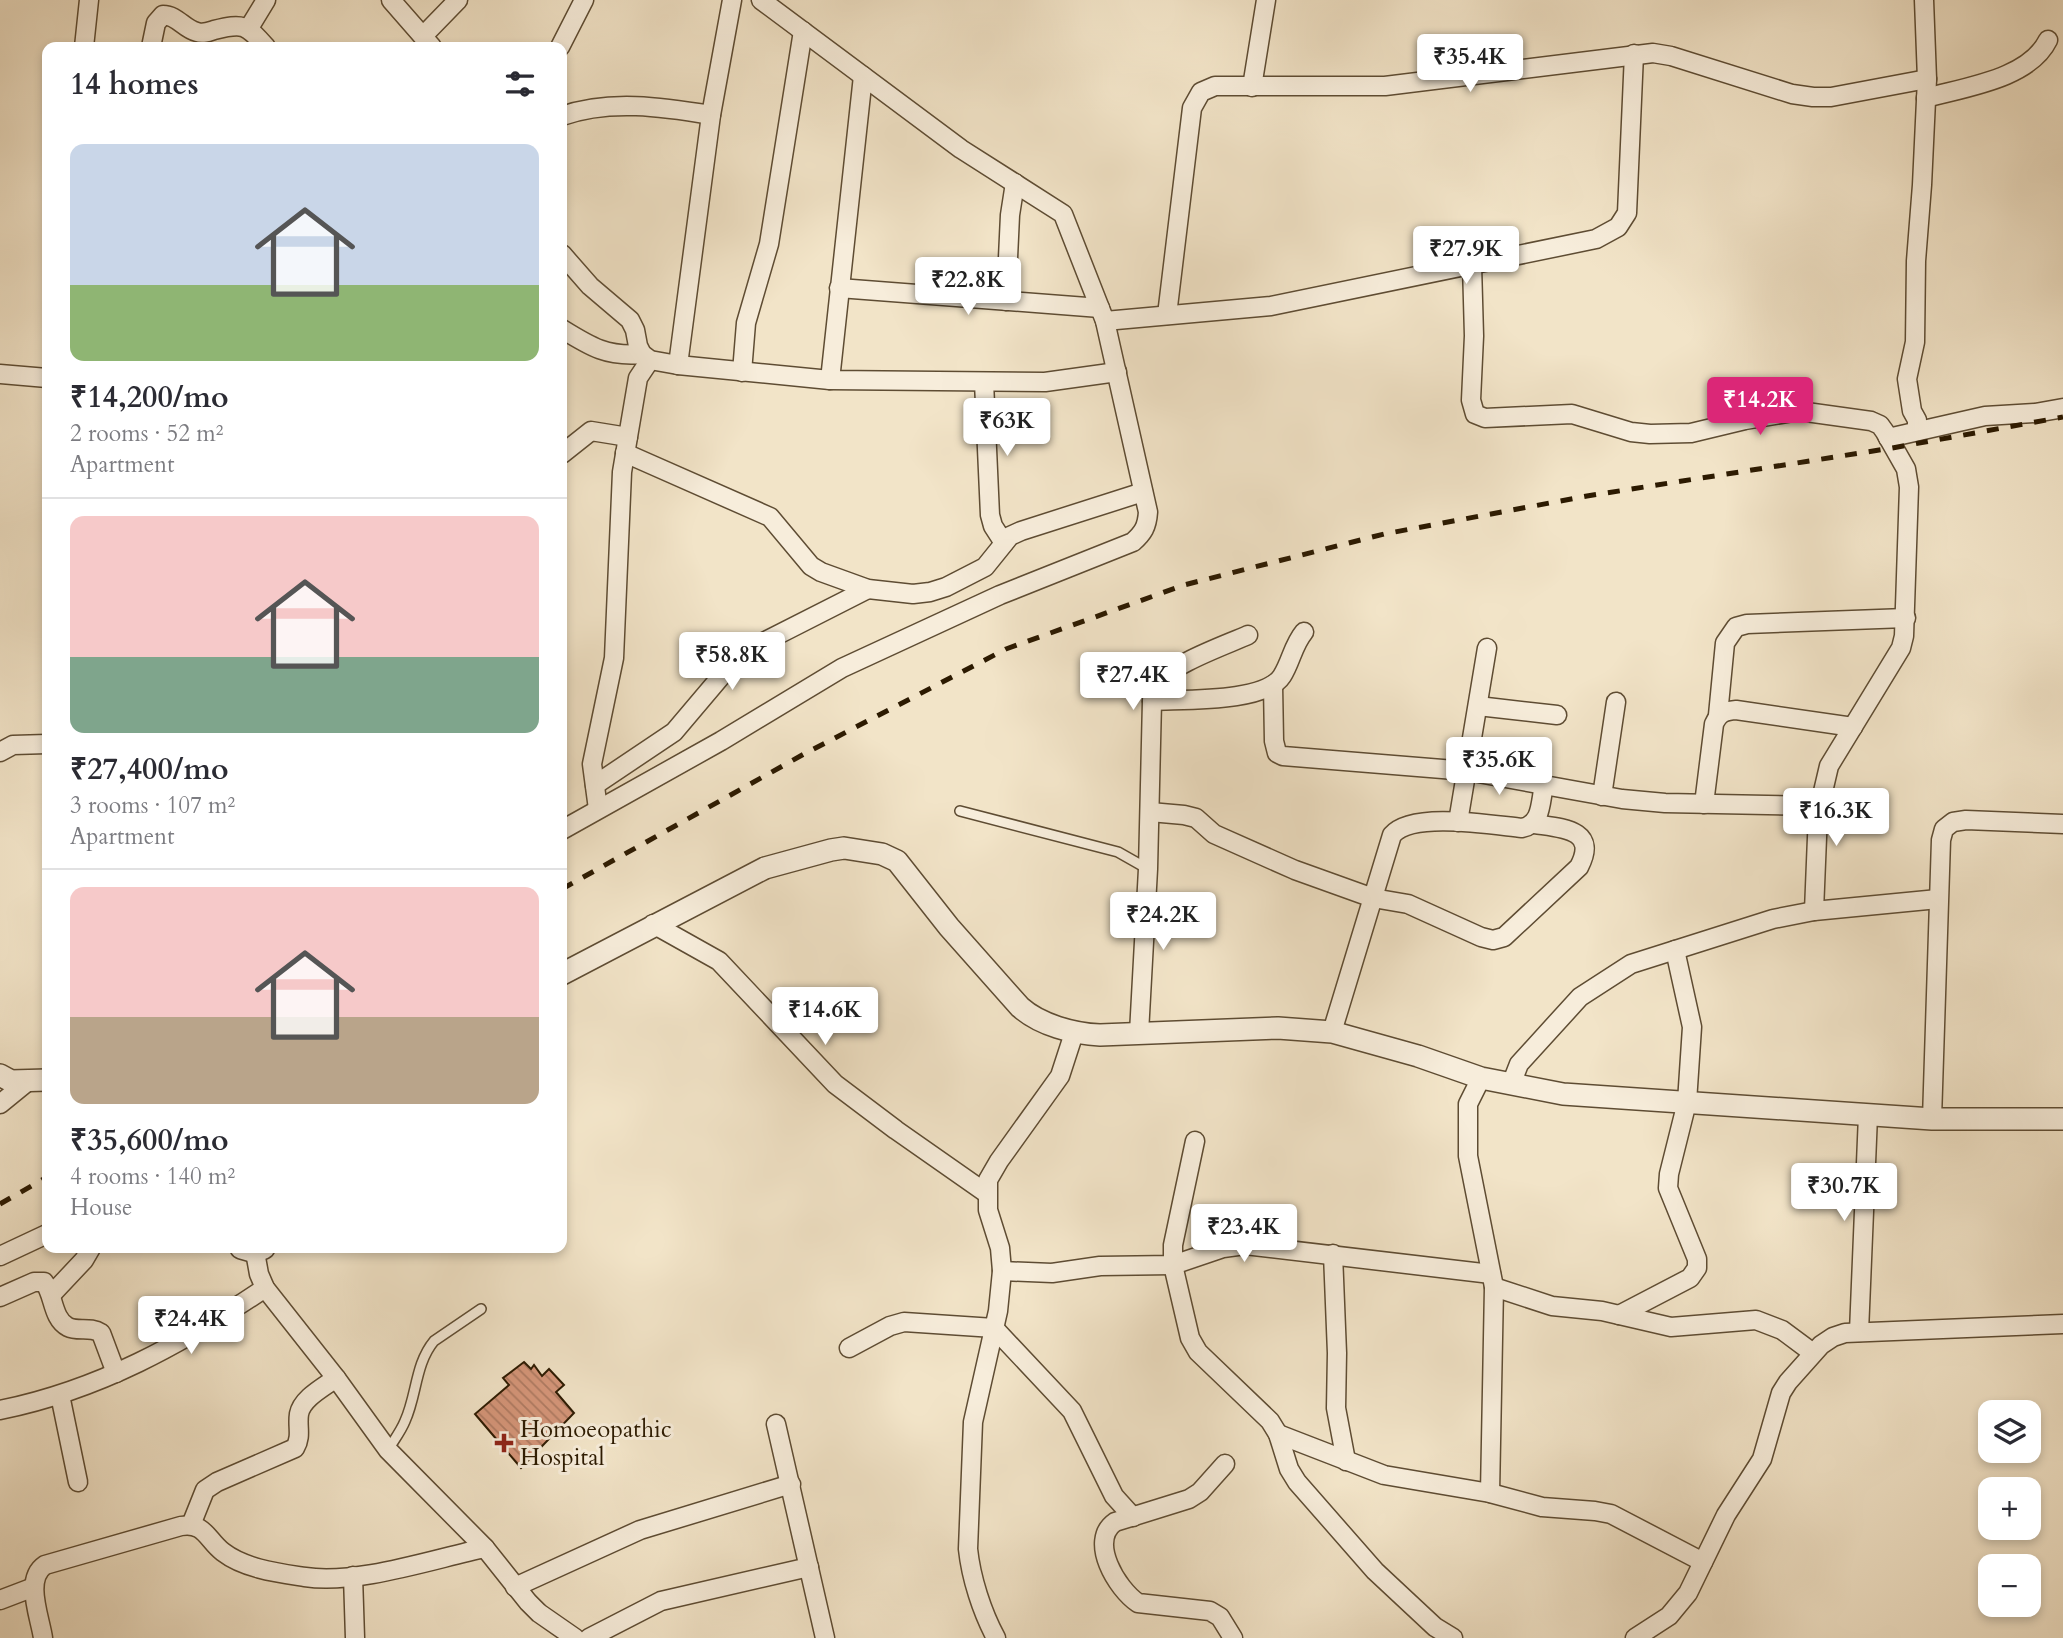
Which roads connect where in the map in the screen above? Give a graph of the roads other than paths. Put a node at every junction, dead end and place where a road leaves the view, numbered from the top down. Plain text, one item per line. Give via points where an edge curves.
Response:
1 (89, 0) edge
2 (266, 0) edge
3 (391, 0) edge
4 (458, 0) edge
5 (584, 0) edge
6 (732, 0) edge
7 (761, 0) edge
8 (1266, 0) edge
9 (1924, 0) edge
10 (164, 8) edge
11 (249, 28) junction
12 (803, 31) junction
13 (2048, 40) dead end
14 (85, 42) edge
15 (152, 42) edge
16 (262, 42) edge
17 (428, 42) edge
18 (563, 42) edge
19 (1634, 54) junction
20 (863, 76) junction
21 (1927, 79) junction
22 (1252, 87) junction
23 (1926, 98) junction
24 (567, 115) edge
25 (711, 115) junction
26 (1015, 183) junction
27 (567, 260) edge
28 (1472, 265) junction
29 (839, 288) junction
30 (1006, 301) junction
31 (1103, 314) junction
32 (1167, 315) junction
33 (567, 332) edge
34 (646, 357) junction
35 (678, 365) junction
36 (742, 372) junction
37 (1117, 372) junction
38 (0, 374) edge
39 (42, 378) edge
40 (830, 380) junction
41 (984, 382) junction
42 (2063, 408) edge
43 (1917, 431) junction
44 (1888, 438) junction
45 (627, 445) junction
46 (567, 450) edge
47 (1143, 492) junction
48 (1004, 543) junction
49 (868, 589) junction
50 (1906, 618) junction
51 (1304, 632) dead end
52 (1248, 635) dead end
53 (1487, 648) dead end
54 (1273, 685) junction
55 (1152, 701) junction
56 (1616, 702) dead end
57 (1478, 706) junction
58 (1557, 715) dead end
59 (1718, 715) junction
60 (1853, 727) junction
61 (42, 744) edge
62 (0, 752) edge
63 (1467, 771) junction
64 (594, 786) junction
65 (1544, 786) junction
66 (1602, 796) junction
67 (1704, 804) junction
68 (1819, 806) junction
69 (598, 809) junction
70 (960, 811) dead end
71 (1150, 811) junction
72 (1458, 822) junction
73 (1535, 824) junction
74 (2063, 824) edge
75 (567, 828) edge
76 (1148, 869) junction
77 (1373, 898) junction
78 (1938, 899) junction
79 (1814, 911) junction
80 (653, 924) junction
81 (1675, 950) junction
82 (567, 971) edge
83 (1332, 1032) junction
84 (1074, 1033) junction
85 (1139, 1033) junction
86 (0, 1075) edge
87 (1481, 1078) junction
88 (37, 1081) edge
89 (1512, 1083) junction
90 (1687, 1102) junction
91 (0, 1104) edge
92 (1868, 1115) junction
93 (1932, 1119) junction
94 (2063, 1119) edge
95 (1195, 1141) dead end
96 (986, 1193) junction
97 (42, 1236) edge
98 (88, 1253) edge
99 (254, 1253) edge
100 (1333, 1254) junction
101 (0, 1256) edge
102 (1173, 1265) junction
103 (1002, 1271) junction
104 (1492, 1281) junction
105 (265, 1288) junction
106 (51, 1295) junction
107 (0, 1297) edge
108 (481, 1309) dead end
109 (1619, 1315) junction
110 (2063, 1324) edge
111 (994, 1328) junction
112 (1859, 1332) junction
113 (849, 1348) dead end
114 (1813, 1353) junction
115 (116, 1373) junction
116 (336, 1378) junction
117 (60, 1395) junction
118 (0, 1410) edge
119 (776, 1424) dead end
120 (1278, 1434) junction
121 (388, 1450) junction
122 (1346, 1461) junction
123 (1225, 1464) dead end
124 (78, 1482) dead end
125 (790, 1484) junction
126 (1490, 1493) junction
127 (1133, 1517) junction
128 (191, 1525) junction
129 (485, 1548) junction
130 (1703, 1562) junction
131 (810, 1567) junction
132 (353, 1576) junction
133 (34, 1587) junction
134 (515, 1587) junction
135 (0, 1600) edge
136 (43, 1638) edge
137 (355, 1638) edge
138 (575, 1638) edge
139 (589, 1638) edge
140 (825, 1638) edge
141 (996, 1638) edge
142 (1233, 1638) edge
143 (1453, 1638) edge
144 (1635, 1638) edge

1 - 14 street
2 - 11 street
3 - 17 street
4 - 17 street
5 - 18 street
6 - 25 street
7 - 12 street
8 - 22 street
9 - 21 street
10 - 11 street via 201,34 231,26
10 - 15 street
11 - 16 street
12 - 20 street
12 - 36 street via 769,244 746,323
13 - 23 street via 2043,50 2018,70
19 - 21 street via 1671,56 1813,97
19 - 22 street via 1385,86
19 - 28 street via 1630,192 1627,214 1618,227 1595,239
20 - 26 street
20 - 29 street
21 - 23 street
22 - 32 street via 1215,86 1201,93 1192,108
23 - 43 street via 1915,342 1907,379
24 - 25 street via 589,109 663,107
25 - 35 street
26 - 30 street
26 - 31 street via 1063,214
27 - 34 street via 629,320
28 - 32 street via 1284,304
28 - 44 street via 1475,414 1485,418 1572,414 1650,434 1691,433 1812,411 1871,421 1880,425
29 - 30 street
29 - 40 street
30 - 31 street
31 - 32 street
31 - 37 street
33 - 34 street via 601,351
34 - 35 street
34 - 45 street
35 - 36 street
36 - 40 street
37 - 41 street via 1045,382
37 - 47 street
38 - 39 street
40 - 41 street
41 - 48 street via 990,515
42 - 43 street via 1985,416
43 - 44 street
44 - 50 street via 1909,478
45 - 46 street via 591,431
45 - 49 street via 770,517 811,566
45 - 64 street via 614,658 593,751
47 - 48 street via 1021,531
47 - 69 street via 1147,524 1133,542 1000,595 842,668
48 - 49 street via 985,567 930,592
49 - 64 street via 740,654 674,732
50 - 59 street via 1736,627 1725,643
50 - 60 street via 1901,648
51 - 54 street via 1282,677
52 - 55 street via 1163,677
53 - 57 street
54 - 55 street via 1242,695
54 - 63 street via 1274,741 1277,753 1283,756
55 - 71 street
56 - 66 street
57 - 58 street
57 - 63 street
59 - 60 street via 1736,710
59 - 67 street
60 - 68 street via 1829,766
61 - 62 street via 13,745
63 - 65 street
63 - 72 street
64 - 69 street
65 - 66 street
65 - 73 street
66 - 67 street
67 - 68 street
68 - 79 street
69 - 75 street
70 - 76 lane via 1118,852
71 - 76 street
71 - 77 street via 1196,818 1214,834 1294,870
72 - 73 street via 1522,828
72 - 77 street via 1397,828
73 - 77 street via 1580,835 1584,856 1579,867 1504,937 1481,937 1408,904
74 - 78 street via 1953,822 1944,829 1941,840
76 - 85 street
77 - 83 street
78 - 79 street
78 - 93 street
79 - 81 street
80 - 82 street
80 - 84 street via 775,864 838,848 882,854 897,861 1020,1007
80 - 96 street via 719,961 835,1084
81 - 89 street via 1631,964 1580,996 1519,1064
81 - 90 street via 1692,1027
83 - 85 street via 1278,1028
83 - 87 street
84 - 85 street
84 - 96 street via 1060,1076 999,1161
86 - 88 street via 10,1081
87 - 89 street
87 - 104 street via 1468,1104 1468,1156
88 - 91 street
89 - 90 street via 1563,1094
90 - 92 street
90 - 109 street via 1668,1188 1693,1246 1697,1268 1690,1278
92 - 93 street
92 - 112 street
93 - 94 street
95 - 102 street via 1175,1226
96 - 103 street
97 - 101 street
98 - 106 street
99 - 105 street
100 - 102 street via 1245,1245
100 - 104 street
100 - 122 street via 1336,1408
102 - 103 street via 1100,1266 1052,1273
102 - 120 street via 1193,1346
103 - 111 street
104 - 109 street via 1552,1306
104 - 126 street
105 - 115 street via 209,1326
105 - 116 street
106 - 107 street via 44,1282 34,1282
106 - 115 street via 65,1326 101,1333
108 - 121 lane via 428,1348 405,1421
109 - 114 street via 1671,1327 1756,1320 1782,1330
110 - 112 street
111 - 113 street via 904,1322
111 - 127 street via 1072,1411 1114,1496
111 - 141 street via 973,1422 968,1549
112 - 114 street via 1833,1337
114 - 130 street via 1781,1393 1762,1459
115 - 117 street
116 - 121 street
116 - 128 street via 302,1406 295,1448 205,1490
117 - 118 street
117 - 124 street
119 - 125 street
120 - 122 street
120 - 143 street via 1297,1482 1375,1571 1435,1628
121 - 129 street
122 - 126 street via 1384,1475
123 - 127 street via 1189,1499
125 - 131 street
125 - 134 street via 640,1530
126 - 130 street via 1542,1507 1611,1514
127 - 142 street via 1115,1522 1105,1535 1109,1568 1122,1589 1138,1603 1210,1611 1220,1617
128 - 132 street via 199,1527 223,1552 249,1565 307,1577
128 - 133 street via 46,1565 35,1576
129 - 132 street
129 - 134 street
130 - 144 street via 1679,1606
131 - 139 street via 661,1601
131 - 140 street
132 - 137 street
133 - 135 street
133 - 136 street
134 - 138 street via 539,1613

